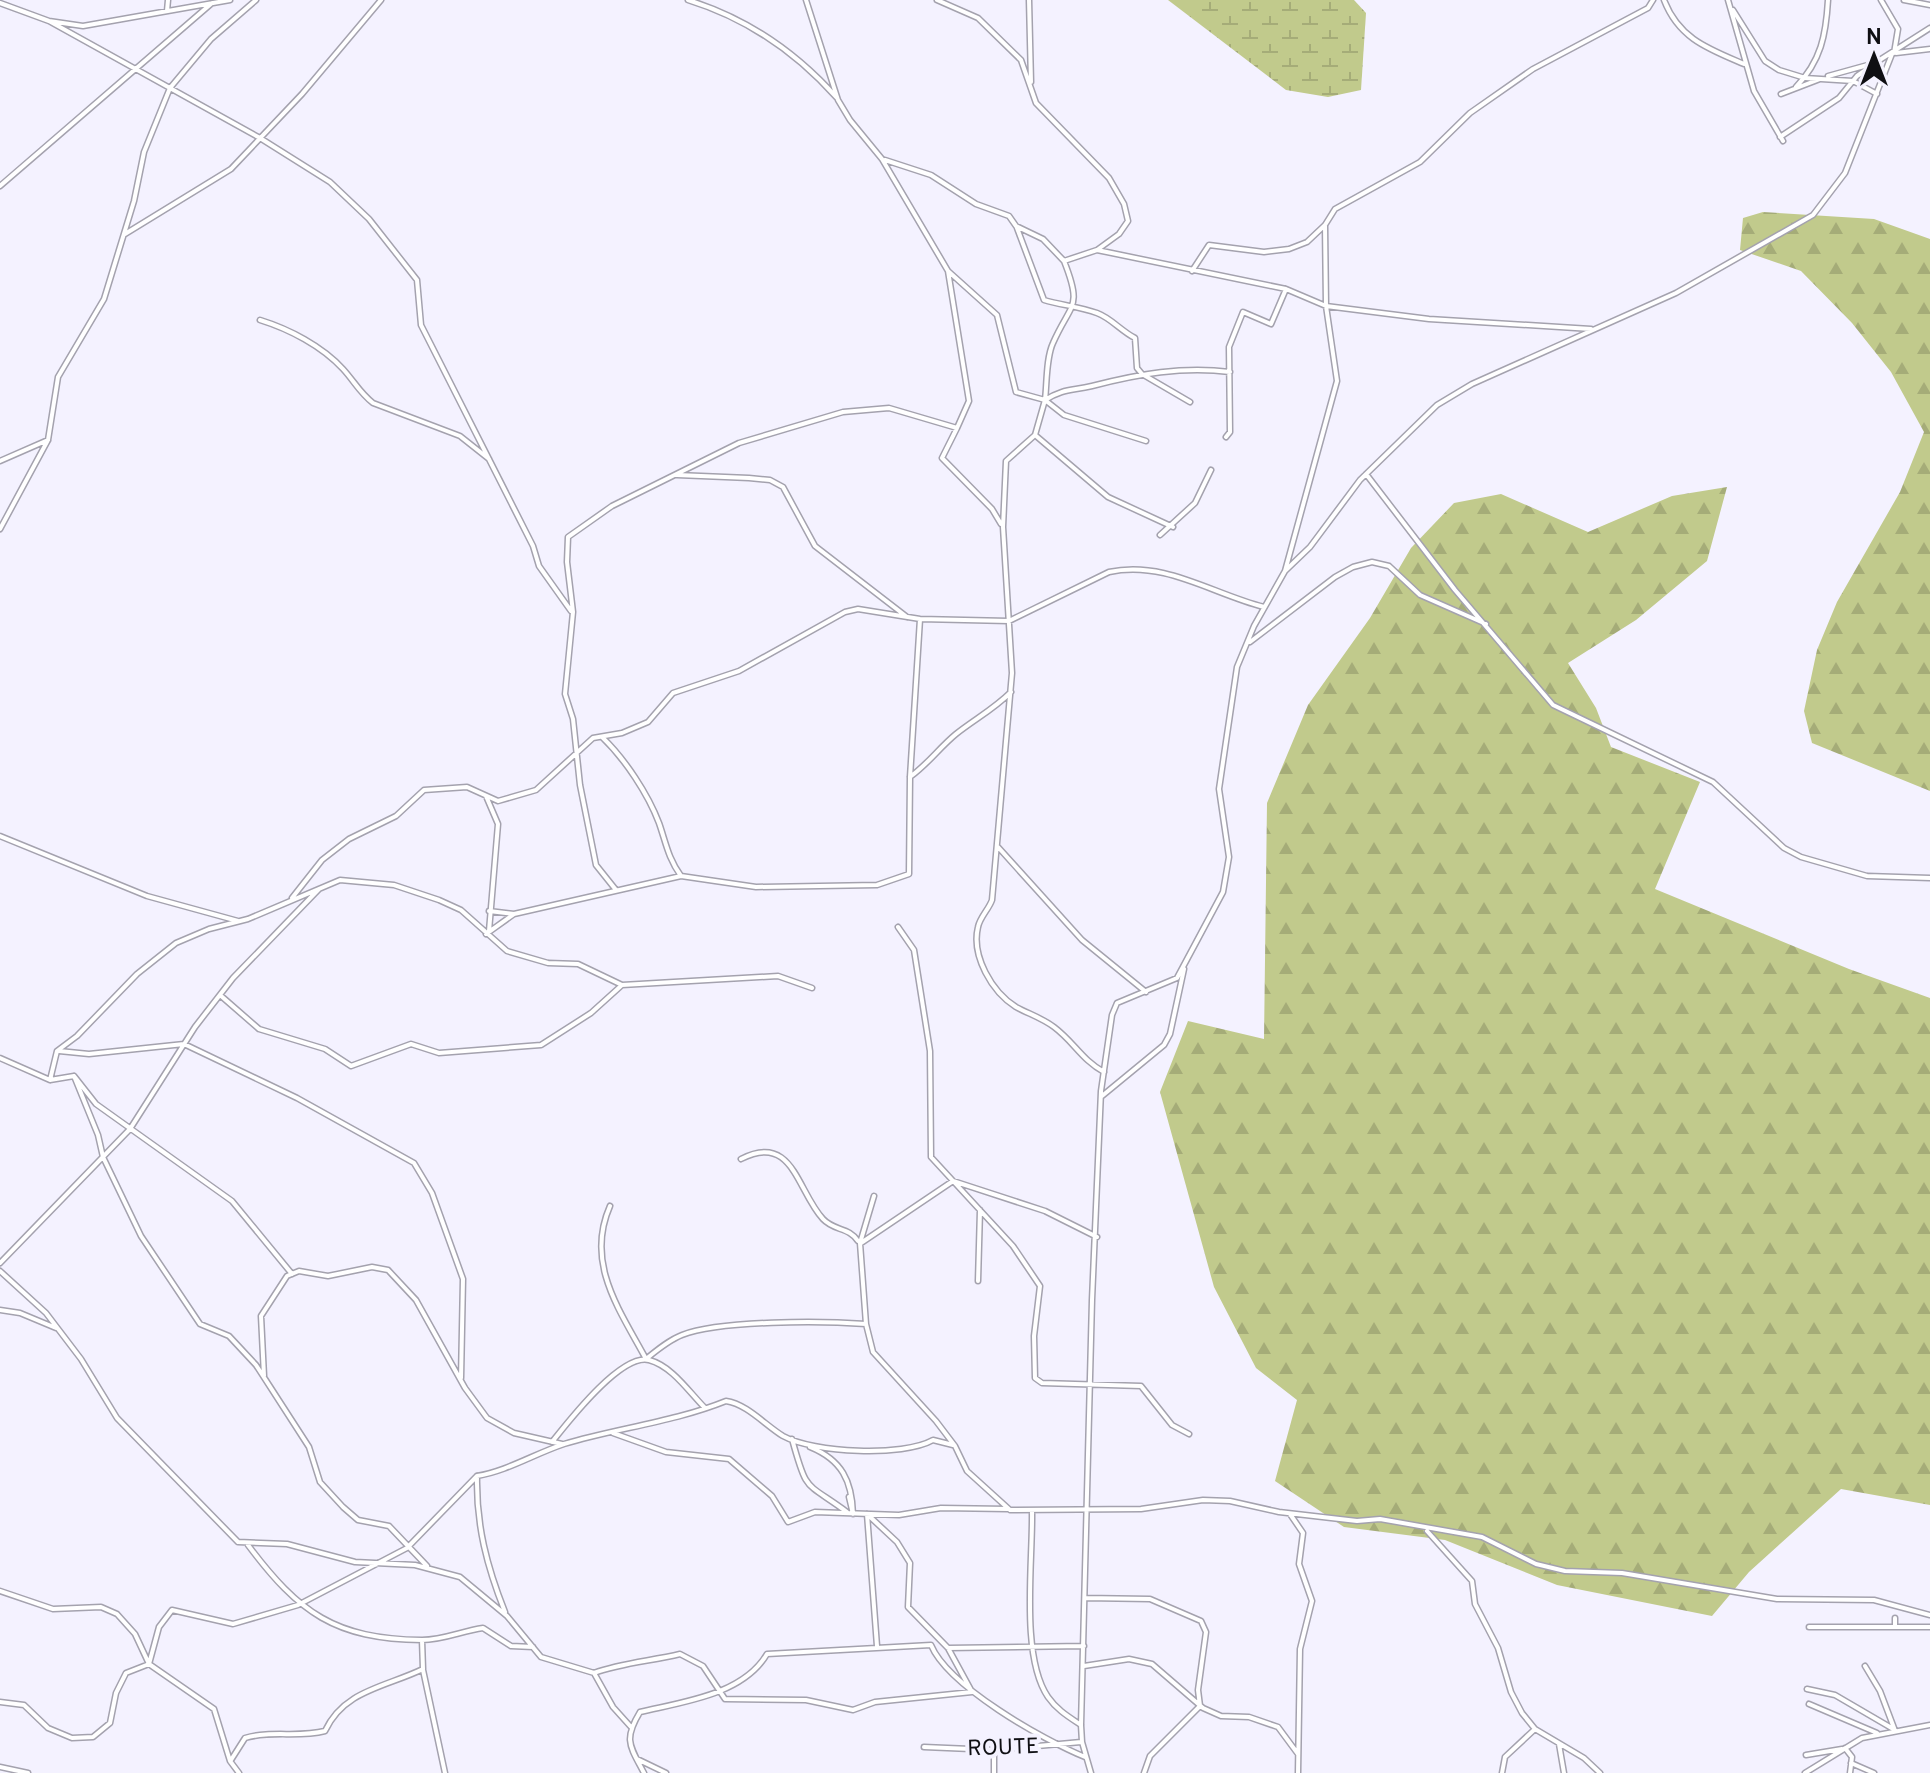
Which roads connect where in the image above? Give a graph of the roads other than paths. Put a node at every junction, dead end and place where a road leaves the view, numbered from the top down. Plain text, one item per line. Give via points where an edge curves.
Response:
1 (168, 0) edge
2 (230, 0) edge
3 (256, 0) edge
4 (381, 0) edge
5 (688, 0) edge
6 (806, 0) edge
7 (937, 0) edge
8 (1029, 0) edge
9 (1653, 0) edge
10 (1664, 0) edge
11 (1728, 0) edge
12 (1828, 0) edge
13 (1881, 0) edge
14 (1904, 0) edge
15 (0, 3) edge
16 (212, 3) junction
17 (1930, 5) edge
18 (1733, 10) junction
19 (167, 11) junction
20 (49, 21) junction
21 (1930, 28) edge
22 (1930, 49) edge
23 (1893, 53) junction
24 (1875, 63) junction
25 (1744, 64) junction
26 (134, 69) junction
27 (1826, 77) junction
28 (1805, 78) junction
29 (1853, 81) junction
30 (170, 88) junction
31 (1794, 89) junction
32 (1781, 94) dead end
33 (1877, 94) junction
34 (838, 100) junction
35 (1036, 103) junction
36 (260, 138) junction
37 (882, 159) junction
38 (0, 186) edge
39 (1325, 225) junction
40 (1016, 226) junction
41 (123, 235) junction
42 (1097, 250) junction
43 (1064, 261) junction
44 (948, 271) junction
45 (1192, 271) junction
46 (1286, 289) junction
47 (1326, 306) junction
48 (1072, 309) junction
49 (260, 320) dead end
50 (1594, 329) junction
51 (1230, 372) junction
52 (1142, 374) junction
53 (1045, 400) junction
54 (1190, 402) dead end
55 (957, 428) junction
56 (1035, 435) junction
57 (1226, 437) dead end
58 (48, 440) junction
59 (1146, 441) dead end
60 (491, 460) junction
61 (0, 461) edge
62 (1211, 470) dead end
63 (1366, 474) junction
64 (674, 475) junction
65 (1003, 527) junction
66 (1173, 527) junction
67 (0, 529) edge
68 (1160, 535) dead end
69 (1285, 571) junction
70 (1264, 607) junction
71 (573, 612) junction
72 (909, 618) junction
73 (920, 619) junction
74 (1009, 621) junction
75 (1487, 624) junction
76 (1248, 644) junction
77 (1011, 692) junction
78 (602, 737) junction
79 (578, 750) junction
80 (910, 777) junction
81 (486, 796) junction
82 (0, 836) edge
83 (998, 847) junction
84 (681, 876) junction
85 (1930, 878) edge
86 (321, 888) junction
87 (616, 890) junction
88 (292, 898) junction
89 (489, 911) junction
90 (514, 914) junction
91 (239, 921) junction
92 (898, 927) dead end
93 (487, 932) junction
94 (1185, 967) junction
95 (622, 985) junction
96 (812, 988) dead end
97 (1146, 992) junction
98 (220, 995) junction
99 (184, 1044) junction
100 (57, 1051) junction
101 (0, 1058) edge
102 (1104, 1072) junction
103 (74, 1076) junction
104 (50, 1080) junction
105 (1101, 1098) junction
106 (130, 1129) junction
107 (103, 1157) junction
108 (741, 1159) dead end
109 (953, 1181) junction
110 (874, 1196) dead end
111 (610, 1206) dead end
112 (980, 1210) junction
113 (1097, 1237) junction
114 (860, 1243) junction
115 (0, 1263) edge
116 (0, 1271) edge
117 (293, 1274) junction
118 (978, 1281) dead end
119 (0, 1310) edge
120 (866, 1324) junction
121 (58, 1329) junction
122 (646, 1359) junction
123 (461, 1378) junction
124 (265, 1379) junction
125 (1090, 1382) junction
126 (705, 1408) junction
127 (611, 1432) junction
128 (1189, 1434) dead end
129 (792, 1439) junction
130 (551, 1442) junction
131 (804, 1444) junction
132 (563, 1445) junction
133 (955, 1446) junction
134 (477, 1476) junction
135 (849, 1497) dead end
136 (1087, 1508) junction
137 (1010, 1510) junction
138 (1032, 1511) junction
139 (851, 1514) junction
140 (867, 1514) junction
141 (1290, 1514) junction
142 (1425, 1529) junction
143 (248, 1545) junction
144 (407, 1548) junction
145 (380, 1563) junction
146 (429, 1568) junction
147 (0, 1591) edge
148 (1085, 1598) junction
149 (298, 1605) junction
150 (1930, 1615) edge
151 (507, 1616) junction
152 (1895, 1618) dead end
153 (1809, 1627) dead end
154 (1895, 1627) junction
155 (1930, 1627) edge
156 (422, 1640) junction
157 (877, 1646) junction
158 (1084, 1646) junction
159 (534, 1647) junction
160 (1033, 1647) junction
161 (948, 1648) junction
162 (149, 1664) junction
163 (1084, 1666) junction
164 (1865, 1666) dead end
165 (423, 1669) junction
166 (594, 1673) junction
167 (1807, 1689) dead end
168 (972, 1692) junction
169 (719, 1693) junction
170 (0, 1702) edge
171 (1809, 1704) dead end
172 (1200, 1706) junction
173 (1081, 1725) junction
174 (1930, 1725) edge
175 (631, 1727) junction
176 (1535, 1729) junction
177 (1896, 1730) junction
178 (1879, 1734) junction
179 (1082, 1742) junction
180 (1053, 1744) junction
181 (1559, 1744) junction
182 (924, 1747) dead end
183 (1845, 1748) junction
184 (994, 1750) junction
185 (1299, 1755) junction
186 (1806, 1755) dead end
187 (1085, 1757) junction
188 (637, 1759) junction
189 (230, 1761) junction
190 (1851, 1763) junction
191 (0, 1767) edge
192 (28, 1773) edge
193 (239, 1773) edge
194 (445, 1773) edge
195 (644, 1773) edge
196 (666, 1773) edge
197 (994, 1773) edge
198 (1091, 1773) edge
199 (1144, 1773) edge
200 (1298, 1773) edge
201 (1502, 1773) edge
202 (1564, 1773) edge
203 (1600, 1773) edge
204 (1805, 1773) edge
205 (1850, 1773) edge
206 (1874, 1773) edge

1 - 19 street
2 - 16 street
3 - 30 street via 211,39
4 - 36 street
5 - 34 street via 727,12 789,51
6 - 34 street
7 - 35 street via 978,18 1002,39 1021,60
8 - 35 street
9 - 39 street via 1636,16 1533,69 1470,113 1420,162 1335,209
10 - 25 street via 1695,43
11 - 18 street
12 - 28 street via 1826,39
13 - 23 street via 1898,29
14 - 17 street
15 - 20 street
16 - 19 street
16 - 26 street
18 - 25 street
18 - 28 street via 1765,61
19 - 20 street via 83,26
20 - 26 street
21 - 23 street
22 - 23 street
23 - 24 street
23 - 33 street
24 - 27 street
24 - 29 street
25 - 29 street via 1781,139 1839,98
26 - 30 street
26 - 38 street
27 - 28 street
27 - 29 street
27 - 31 street
28 - 31 street
29 - 33 street
30 - 36 street
30 - 41 street via 144,152
31 - 32 street
33 - 50 street via 1845,173 1813,215 1676,293
34 - 37 street
35 - 42 street via 1109,178 1124,204 1128,221
36 - 41 street via 231,169
36 - 60 street via 351,200 417,280 421,325
37 - 40 street via 931,175 976,204 1009,216
37 - 44 street
39 - 45 street via 1307,242 1289,249 1264,252 1209,245
39 - 47 street
40 - 43 street via 1043,239
40 - 48 street via 1044,300
41 - 58 street via 104,299 58,377
42 - 43 street
42 - 45 street
43 - 48 street via 1075,288
44 - 53 street via 997,315 1016,392
44 - 55 street via 969,401
45 - 46 street
46 - 47 street
46 - 51 street via 1271,324 1243,312 1229,347
47 - 50 street via 1429,319
47 - 69 street via 1337,381
48 - 52 street via 1097,313 1135,338
48 - 53 street via 1051,345
49 - 60 street via 301,337 340,365 373,403 460,436
50 - 63 street via 1437,405
51 - 52 street
51 - 57 street
52 - 53 street via 1064,388
52 - 54 street
53 - 56 street
53 - 59 street via 1064,415
55 - 64 street via 889,408 863,408 739,443
55 - 65 street via 942,458
56 - 65 street via 1006,461
56 - 66 street via 1108,497
58 - 61 street
58 - 67 street
60 - 71 street via 539,566
62 - 66 street via 1195,503
63 - 69 street
63 - 75 street
64 - 71 street via 612,506 568,537
64 - 72 street via 770,480 783,487 815,546
65 - 74 street
66 - 68 street
69 - 70 street
70 - 74 street via 1172,573 1125,568
70 - 76 street
71 - 79 street via 564,685
72 - 73 street
72 - 78 street via 858,609 845,612 739,671 673,693 648,722
73 - 74 street
73 - 80 street
74 - 77 street
75 - 76 street via 1427,598 1389,566 1372,562 1335,577
75 - 85 street via 1553,705 1713,782 1784,848 1819,865 1867,876
76 - 94 street via 1237,667 1220,777 1229,857 1223,892
77 - 80 street
77 - 83 street
78 - 79 street
78 - 84 street via 650,802 667,856
79 - 81 street via 536,790 512,800
79 - 87 street via 596,865
80 - 84 street via 909,874 877,885 756,887
81 - 88 street via 467,787 424,790 396,816 349,839 322,860
81 - 89 street via 498,824
82 - 91 street via 147,896
83 - 97 street via 1082,940
83 - 102 street via 992,900 977,929 984,971 1007,1000 1045,1020 1074,1042 1086,1062
84 - 87 street
86 - 88 street
86 - 93 street via 340,880 394,885 461,910
86 - 98 street
87 - 90 street
88 - 91 street
89 - 90 street
89 - 93 street
90 - 93 street
91 - 100 street via 176,943
92 - 109 street via 914,950 930,1051 931,1157
93 - 95 street via 507,951 578,964
94 - 97 street via 1177,978
94 - 105 street via 1164,1045
95 - 96 street via 778,976
95 - 98 street via 591,1013 541,1045 439,1053 411,1044 351,1066 325,1049 259,1029
97 - 102 street via 1117,1003
98 - 99 street
99 - 100 street via 89,1054
99 - 106 street
99 - 123 street via 414,1163 432,1193 463,1279
100 - 104 street
101 - 104 street
102 - 105 street
103 - 104 street
103 - 106 street via 96,1104
103 - 107 street
105 - 113 street
106 - 107 street
106 - 117 street via 232,1201
107 - 115 street
107 - 124 street via 141,1236 200,1324 237,1342
108 - 114 street via 756,1151 782,1158 825,1222 850,1232
109 - 112 street
109 - 113 street via 1045,1211
109 - 114 street
110 - 114 street
111 - 122 street via 600,1227 604,1279
112 - 118 street
112 - 125 street via 1040,1286 1035,1378 1042,1383
113 - 125 street
114 - 120 street
116 - 121 street
117 - 123 street via 388,1270 416,1300
117 - 124 street via 261,1316
119 - 121 street
120 - 122 street via 745,1325 696,1332 682,1335
120 - 133 street via 873,1352
121 - 143 street via 117,1418 226,1534
122 - 126 street via 674,1375
122 - 130 street via 595,1390
123 - 130 street via 499,1428
124 - 144 street via 309,1447 320,1482 358,1520 389,1526
125 - 128 street via 1141,1386 1172,1425
125 - 136 street
126 - 127 street
126 - 129 street via 731,1401
127 - 132 street
127 - 139 street via 666,1452 729,1459 772,1496 788,1522 815,1512
129 - 131 street
129 - 139 street via 810,1489
130 - 132 street
131 - 133 street via 890,1451 920,1448 933,1440
131 - 139 street via 842,1468 852,1488
132 - 134 street
133 - 137 street via 967,1471
134 - 144 street
134 - 151 street via 481,1541
135 - 139 street
136 - 138 street
136 - 141 street via 1141,1509 1203,1500 1247,1503
136 - 148 street
137 - 138 street
137 - 140 street
138 - 160 street
139 - 140 street
140 - 157 street
140 - 161 street via 897,1542 910,1563 908,1607
141 - 142 street via 1380,1519
141 - 185 street via 1303,1533 1299,1564 1312,1601 1300,1649
142 - 150 street via 1482,1537 1551,1569 1622,1573 1777,1599 1874,1600
142 - 176 street via 1472,1581 1475,1604 1498,1648 1511,1692
143 - 145 street via 287,1544 355,1562
143 - 149 street
144 - 145 street
144 - 146 street
145 - 146 street
145 - 149 street
146 - 151 street via 471,1584
147 - 162 street via 53,1609 101,1607 117,1614 135,1634
148 - 158 street
148 - 172 street via 1150,1599 1201,1621 1206,1632
149 - 156 street via 342,1627
149 - 162 street via 233,1624 172,1610 159,1627
151 - 159 street
152 - 154 street
153 - 154 street
154 - 155 street
156 - 159 street via 483,1628 511,1646
156 - 165 street
157 - 168 street via 931,1645 938,1660
157 - 169 street via 767,1654
158 - 160 street
158 - 163 street
159 - 166 street via 541,1657
160 - 161 street
160 - 173 street via 1046,1695
161 - 168 street
162 - 170 street via 126,1673 110,1723 93,1737 72,1738 48,1728 24,1705
162 - 189 street via 214,1709
163 - 172 street via 1138,1659 1152,1664
163 - 173 street
164 - 177 street
165 - 189 street via 355,1696 333,1713 325,1731 308,1736 265,1732 245,1738
165 - 194 street
166 - 169 street via 680,1654 703,1666
166 - 175 street
167 - 177 street via 1835,1695
168 - 169 street via 875,1702 853,1710 806,1700 725,1699
168 - 180 street
169 - 175 street via 640,1712
171 - 178 street
172 - 185 street via 1221,1716 1249,1717 1278,1727
172 - 199 street via 1150,1756
173 - 179 street
174 - 177 street
175 - 188 street via 628,1743
176 - 181 street
176 - 201 street via 1505,1757
177 - 178 street
178 - 183 street
179 - 180 street, ROUTE
179 - 187 street
180 - 184 street, ROUTE
180 - 187 street
181 - 202 street
181 - 203 street
182 - 184 street, ROUTE
183 - 186 street
183 - 190 street
183 - 204 street
184 - 197 street
185 - 200 street
187 - 198 street
188 - 195 street
188 - 196 street
189 - 193 street
190 - 205 street
190 - 206 street
191 - 192 street

